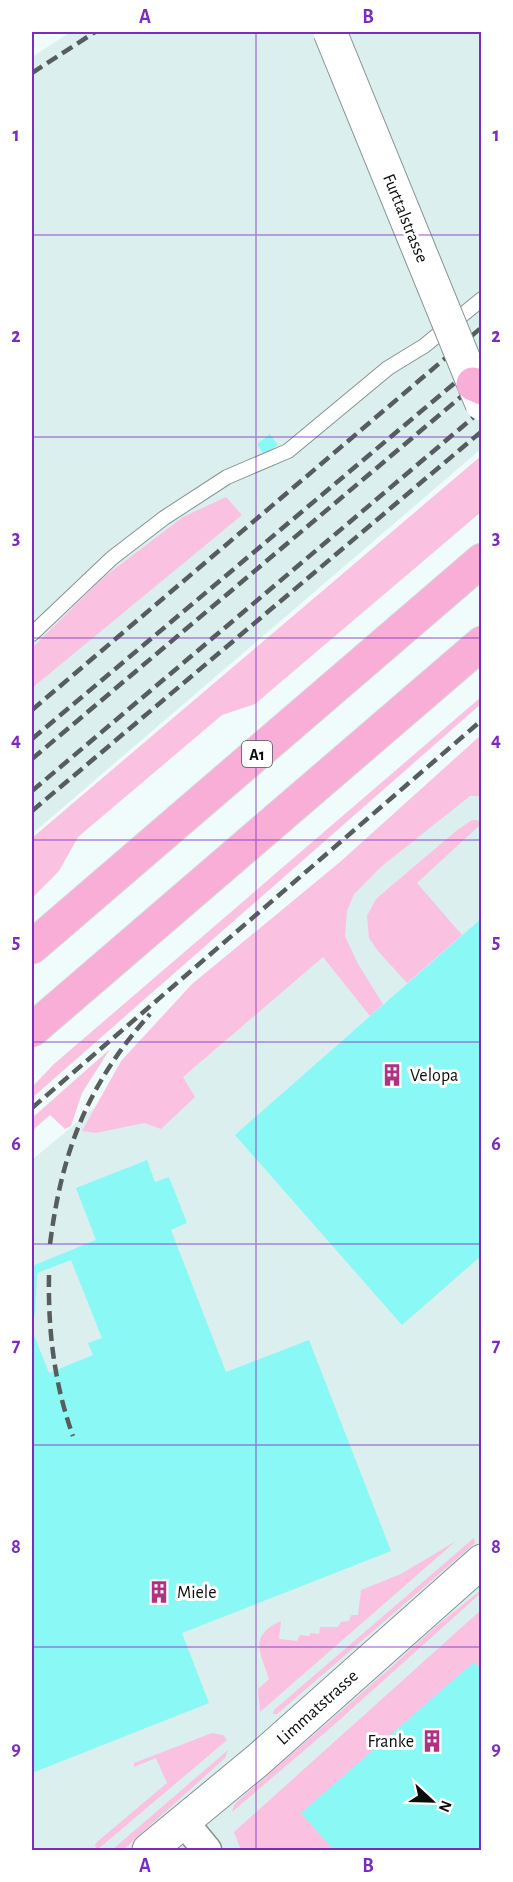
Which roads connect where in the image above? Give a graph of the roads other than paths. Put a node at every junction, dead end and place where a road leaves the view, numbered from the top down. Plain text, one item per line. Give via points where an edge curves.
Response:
1 (330, 32) edge
2 (482, 299) edge
3 (479, 392) edge
4 (482, 560) edge
5 (32, 634) edge
6 (482, 643) edge
7 (32, 947) edge
8 (32, 1030) edge
9 (482, 1561) edge
10 (183, 1821) junction
11 (149, 1851) edge
12 (207, 1851) edge

1 - 3 main road, Furttalstrasse, bridge
2 - 5 lane via 424,346 388,368 288,451 227,477 164,518 112,558
4 - 7 highway, A1
6 - 8 highway
9 - 10 main road, Limmatstrasse via 258,1760
10 - 11 main road, Limmatstrasse
10 - 12 street

